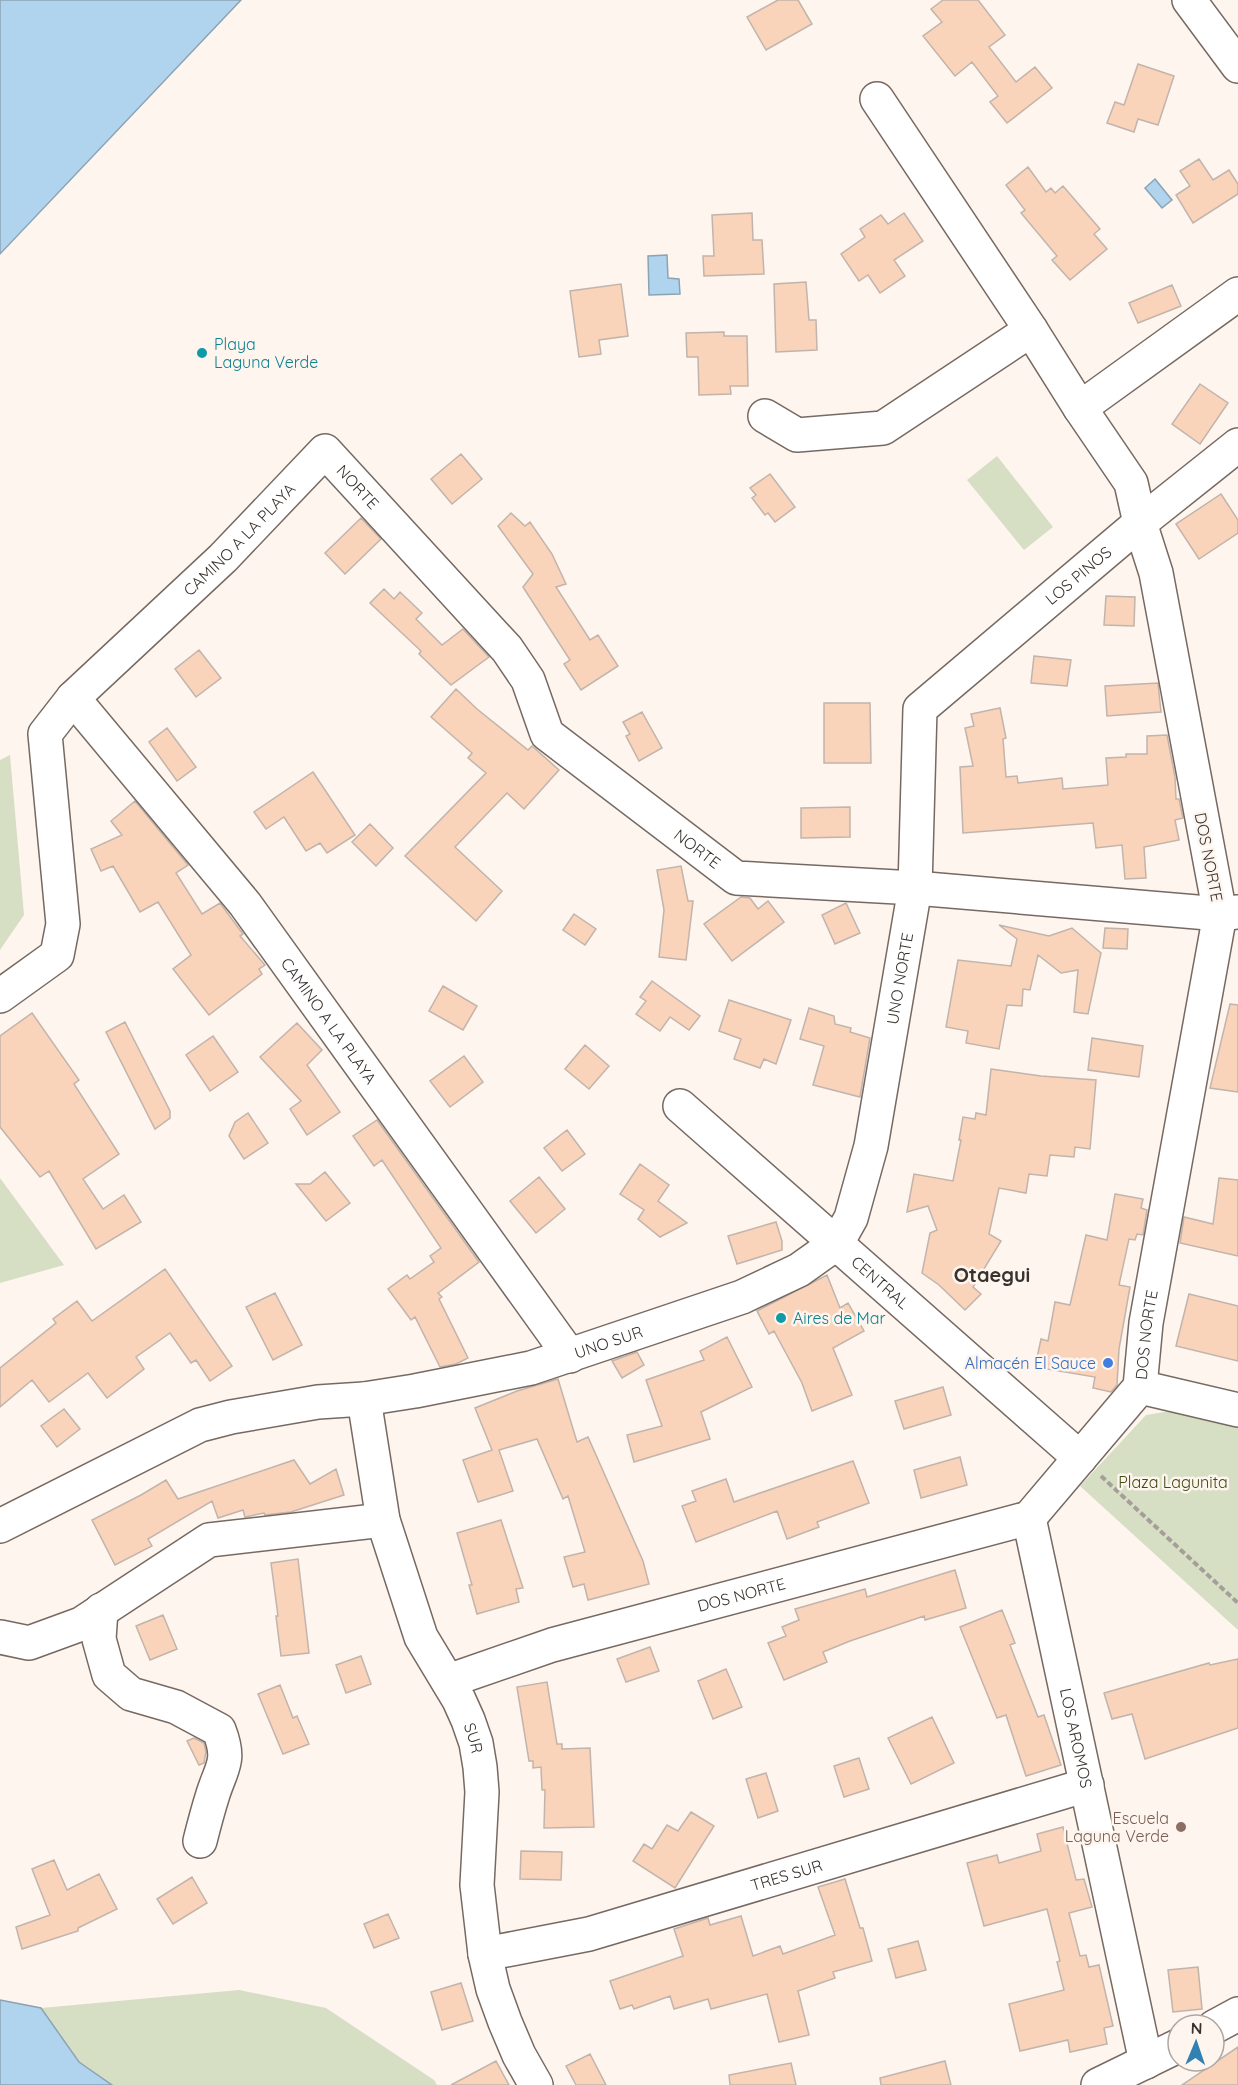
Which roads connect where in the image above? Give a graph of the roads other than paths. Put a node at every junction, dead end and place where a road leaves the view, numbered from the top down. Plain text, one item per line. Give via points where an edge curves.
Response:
1 (1189, 0) edge
2 (1238, 66) edge
3 (877, 99) dead end
4 (1238, 294) edge
5 (1031, 330) junction
6 (1080, 408) junction
7 (765, 416) dead end
8 (1238, 445) edge
9 (325, 451) joint
10 (1140, 523) junction
11 (73, 698) junction
12 (920, 709) joint
13 (915, 888) junction
14 (1229, 913) edge
15 (0, 996) edge
16 (680, 1106) dead end
17 (837, 1243) junction
18 (570, 1356) junction
19 (1140, 1387) junction
20 (364, 1399) junction
21 (1238, 1410) edge
22 (1080, 1458) junction
23 (1029, 1518) junction
24 (382, 1520) junction
25 (0, 1526) edge
26 (101, 1611) junction
27 (0, 1637) edge
28 (448, 1681) junction
29 (1087, 1785) junction
30 (200, 1841) dead end
31 (485, 1954) junction
32 (1166, 2052) edge
33 (1146, 2062) junction
34 (536, 2085) edge
35 (1098, 2085) edge

1 - 2 street
3 - 5 street, DOS NORTE
4 - 6 street
5 - 6 street, DOS NORTE
5 - 7 street via 883,428 797,435
6 - 10 street, DOS NORTE via 1131,483
8 - 10 street, LOS PINOS
9 - 11 street, CAMINO A LA PLAYA via 223,558
9 - 13 street, NORTE via 507,649 528,680 547,735 736,878
10 - 12 street, LOS PINOS
10 - 14 street, DOS NORTE via 1156,573
11 - 15 street, CAMINO A LA PLAYA via 45,734 63,924 57,955
11 - 18 street, CAMINO A LA PLAYA via 245,904
12 - 13 street, UNO NORTE
13 - 14 street, NORTE
13 - 17 street, UNO NORTE via 871,1146 851,1218
14 - 19 street, DOS NORTE via 1146,1323
16 - 17 street, CENTRAL
17 - 18 street, UNO SUR via 799,1270 741,1297
17 - 22 street, CENTRAL
18 - 20 street, UNO SUR via 531,1368
19 - 21 street
19 - 22 street, DOS NORTE
20 - 24 street, SUR
20 - 25 street, UNO SUR via 318,1402 200,1425
22 - 23 street, DOS NORTE
23 - 28 street, DOS NORTE via 552,1645
23 - 29 street, LOS AROMOS
24 - 26 street via 209,1540
24 - 28 street, SUR via 422,1637
26 - 27 street via 81,1624 29,1643
26 - 30 street via 99,1639 109,1675 131,1694 176,1707 219,1730 225,1746 224,1768
28 - 31 street, SUR via 468,1720 480,1767 477,1886
29 - 31 street, TRES SUR via 589,1934
29 - 33 street, LOS AROMOS
31 - 34 street, SUR via 505,2022
32 - 33 street
33 - 35 street

